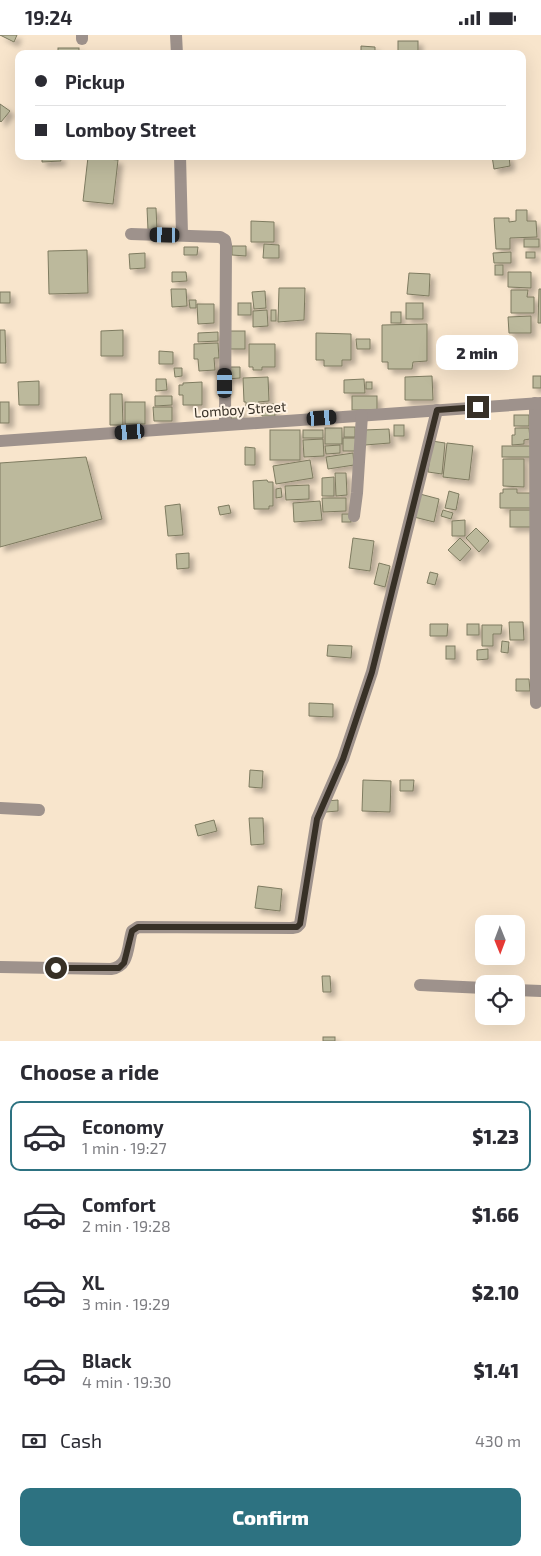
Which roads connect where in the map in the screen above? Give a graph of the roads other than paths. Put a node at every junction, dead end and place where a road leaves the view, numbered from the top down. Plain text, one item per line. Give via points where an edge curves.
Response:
1 (176, 35) edge
2 (177, 50) edge
3 (180, 160) edge
4 (131, 234) dead end
5 (182, 235) junction
6 (538, 403) edge
7 (437, 410) junction
8 (362, 415) junction
9 (225, 425) junction
10 (0, 441) edge
11 (354, 516) dead end
12 (536, 703) dead end
13 (0, 808) edge
14 (39, 810) dead end
15 (0, 967) edge
16 (420, 985) dead end
17 (475, 988) edge
18 (525, 990) edge
19 (541, 991) edge

1 - 2 street
3 - 5 street
4 - 5 street
5 - 9 street via 225,240
6 - 7 street, Lomboy Street
6 - 12 street
7 - 8 street, Lomboy Street
7 - 15 street via 372,672 343,759 317,819 300,924 297,927 138,927 132,931 124,963 119,968
8 - 9 street, Lomboy Street
8 - 11 street
9 - 10 street, Lomboy Street
13 - 14 street
16 - 17 street
18 - 19 street

